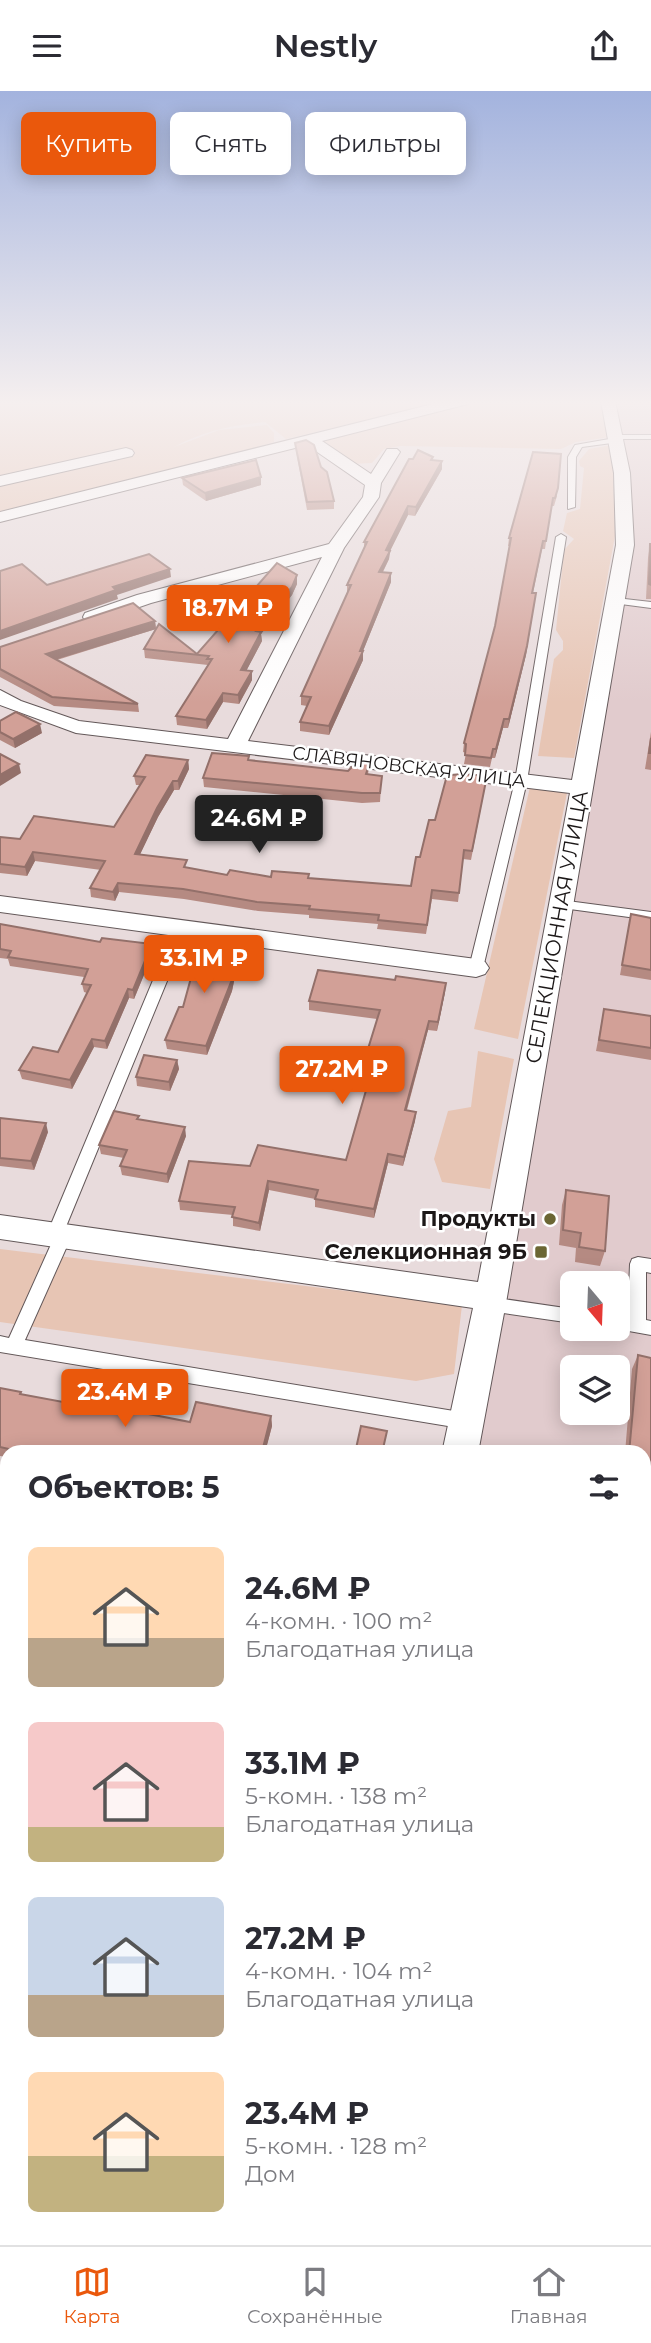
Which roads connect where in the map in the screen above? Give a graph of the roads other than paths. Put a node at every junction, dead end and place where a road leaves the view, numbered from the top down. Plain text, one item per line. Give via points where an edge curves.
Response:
1 (60, 502) edge
2 (368, 502) edge
3 (571, 502) edge
4 (626, 502) edge
5 (571, 507) dead end
6 (0, 517) edge
7 (561, 537) dead end
8 (335, 548) junction
9 (616, 601) junction
10 (651, 605) edge
11 (78, 621) edge
12 (0, 696) edge
13 (236, 745) junction
14 (521, 781) junction
15 (582, 788) junction
16 (0, 904) edge
17 (560, 904) junction
18 (651, 916) edge
19 (181, 929) junction
20 (476, 968) joint
21 (0, 1227) edge
22 (59, 1234) junction
23 (651, 1266) edge
24 (491, 1300) junction
25 (560, 1314) edge
26 (644, 1327) edge
27 (7, 1345) edge
28 (463, 1436) edge

1 - 6 street
2 - 8 street
3 - 5 lane
4 - 9 street, СЕЛЕКЦИОННАЯ УЛИЦА
7 - 14 lane
8 - 11 street
8 - 13 street
9 - 10 lane
9 - 15 street, СЕЛЕКЦИОННАЯ УЛИЦА
12 - 13 street, СЛАВЯНОВСКАЯ УЛИЦА via 76,727
13 - 14 street, СЛАВЯНОВСКАЯ УЛИЦА
14 - 15 street, СЛАВЯНОВСКАЯ УЛИЦА
14 - 20 lane
15 - 17 street, СЕЛЕКЦИОННАЯ УЛИЦА
16 - 19 street
17 - 18 lane
17 - 24 street, СЕЛЕКЦИОННАЯ УЛИЦА
19 - 20 street
19 - 22 lane
21 - 22 street
22 - 24 street
22 - 27 lane
23 - 26 lane via 638,1264
24 - 25 lane
24 - 28 street, СЕЛЕКЦИОННАЯ УЛИЦА
27 - 28 lane

